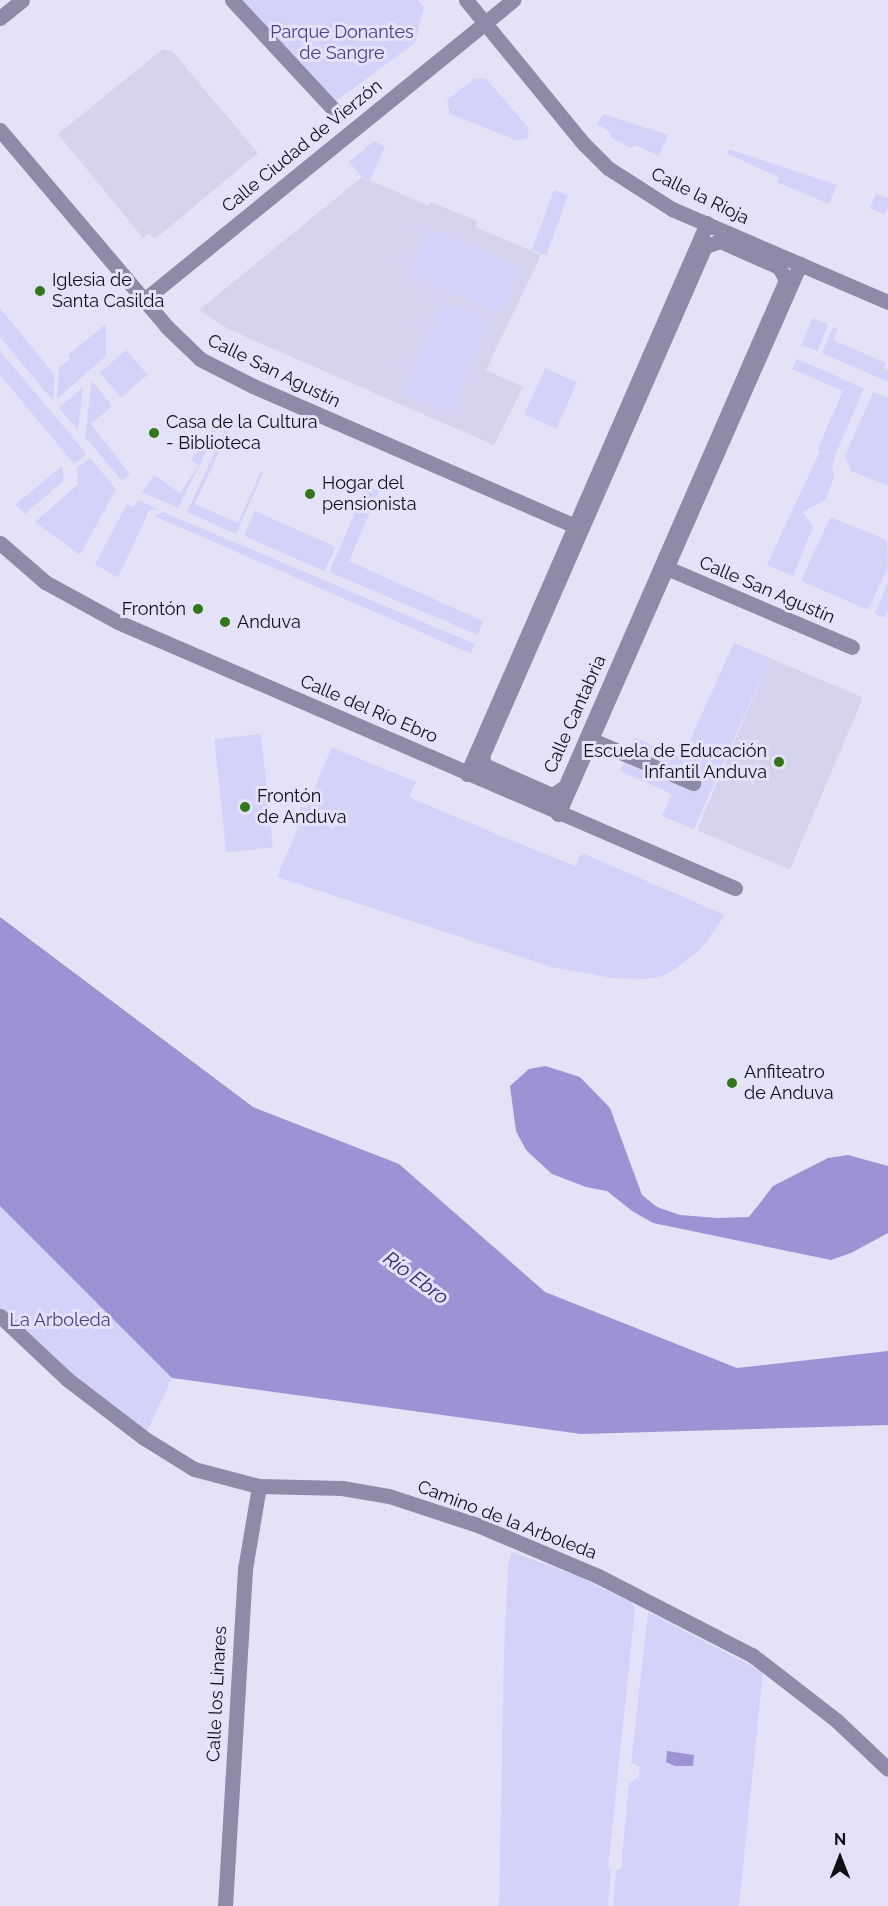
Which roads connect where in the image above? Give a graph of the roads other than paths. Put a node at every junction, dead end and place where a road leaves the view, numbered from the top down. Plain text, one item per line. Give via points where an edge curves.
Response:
1 (22, 0) edge
2 (232, 0) edge
3 (466, 0) edge
4 (513, 0) edge
5 (0, 18) edge
6 (484, 22) junction
7 (338, 114) dead end
8 (0, 130) edge
9 (707, 224) junction
10 (720, 241) joint
11 (800, 264) junction
12 (144, 300) junction
13 (888, 302) edge
14 (575, 526) junction
15 (0, 543) edge
16 (667, 568) junction
17 (852, 647) dead end
18 (591, 740) junction
19 (468, 774) junction
20 (693, 783) dead end
21 (558, 814) junction
22 (735, 888) dead end
23 (0, 1316) edge
24 (258, 1486) junction
25 (888, 1769) edge
26 (225, 1906) edge

1 - 5 street
2 - 7 street
3 - 6 street, Calle la Rioja
4 - 6 street, Calle Ciudad de Vierzón
6 - 9 street, Calle la Rioja via 608,168 653,198
6 - 12 street, Calle Ciudad de Vierzón
8 - 12 street, Calle San Agustín
9 - 11 street, Calle la Rioja
9 - 14 street
10 - 10 street, Calle Cantabria via 779,267 786,280 565,787 552,795 484,765 482,756 705,246
11 - 13 street, Calle la Rioja
11 - 16 street, Calle Cantabria
12 - 14 street, Calle San Agustín via 200,359 264,391
14 - 19 street
15 - 19 street, Calle del Río Ebro via 45,582 118,622
16 - 17 street, Calle San Agustín
16 - 18 street, Calle Cantabria
18 - 20 street
18 - 21 street, Calle Cantabria
19 - 21 street, Calle del Río Ebro
21 - 22 street, Calle del Río Ebro
23 - 24 street, Camino de la Arboleda via 67,1379 167,1454 209,1475
24 - 25 street, Camino de la Arboleda via 342,1488 389,1496 480,1526 598,1576 752,1655 836,1720
24 - 26 street, Calle los Linares via 244,1580

